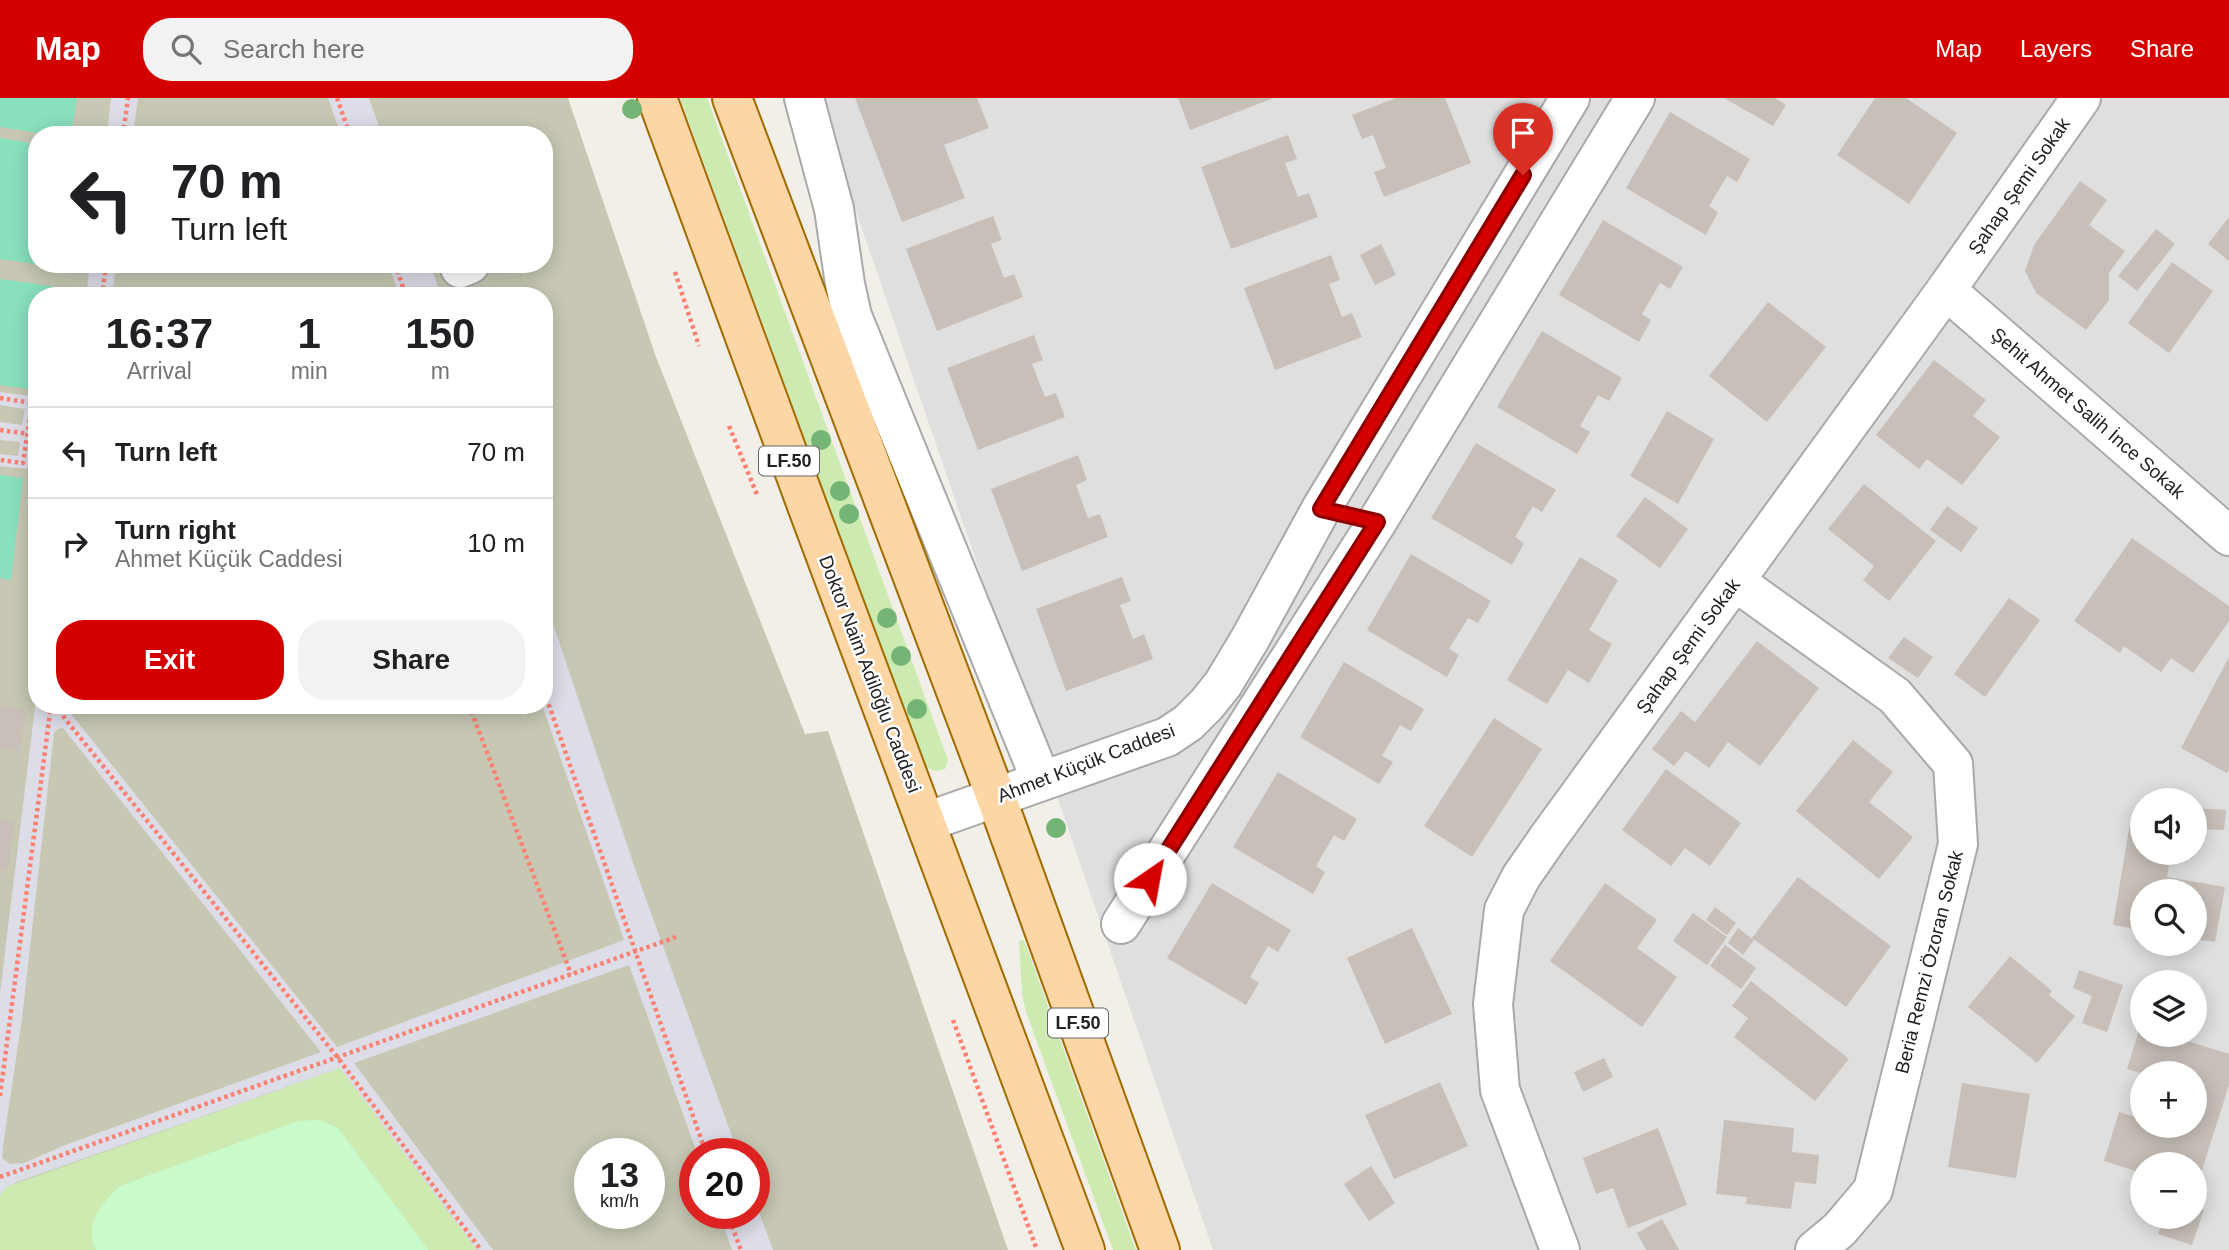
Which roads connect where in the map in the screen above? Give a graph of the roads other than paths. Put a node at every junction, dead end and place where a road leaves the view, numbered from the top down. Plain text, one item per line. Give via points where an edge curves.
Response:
1 (657, 98) edge
2 (732, 98) edge
3 (804, 98) edge
4 (1570, 98) edge
5 (1635, 98) edge
6 (2081, 98) edge
7 (1946, 290) junction
8 (1321, 509) junction
9 (1377, 522) junction
10 (2229, 536) edge
11 (1736, 582) junction
12 (1041, 780) junction
13 (996, 797) junction
14 (926, 822) junction
15 (1121, 924) dead end
16 (1085, 1250) edge
17 (1160, 1250) edge
18 (1560, 1250) edge
19 (1815, 1250) edge

1 - 14 main road, Doktor Naim Adiloğlu Caddesi / LF.50
2 - 13 main road, LF.50
3 - 12 street via 834,209 852,316
4 - 8 street, Ahmet Küçük Caddesi
5 - 9 street
6 - 7 street, Şahap Şemi Sokak
7 - 10 street, Şehit Ahmet Salih İnce Sokak
7 - 11 street, Şahap Şemi Sokak
8 - 9 street
8 - 12 street, Ahmet Küçük Caddesi via 1223,684 1198,714 1167,737
9 - 15 street
11 - 18 street, Şahap Şemi Sokak via 1548,838 1504,910 1493,1004 1500,1090
11 - 19 street, Beria Remzi Özoran Sokak via 1895,696 1953,764 1958,844 1873,1190
12 - 13 street, Ahmet Küçük Caddesi
13 - 14 street, Ahmet Küçük Caddesi
13 - 17 main road, LF.50
14 - 16 main road, Doktor Naim Adiloğlu Caddesi / LF.50

